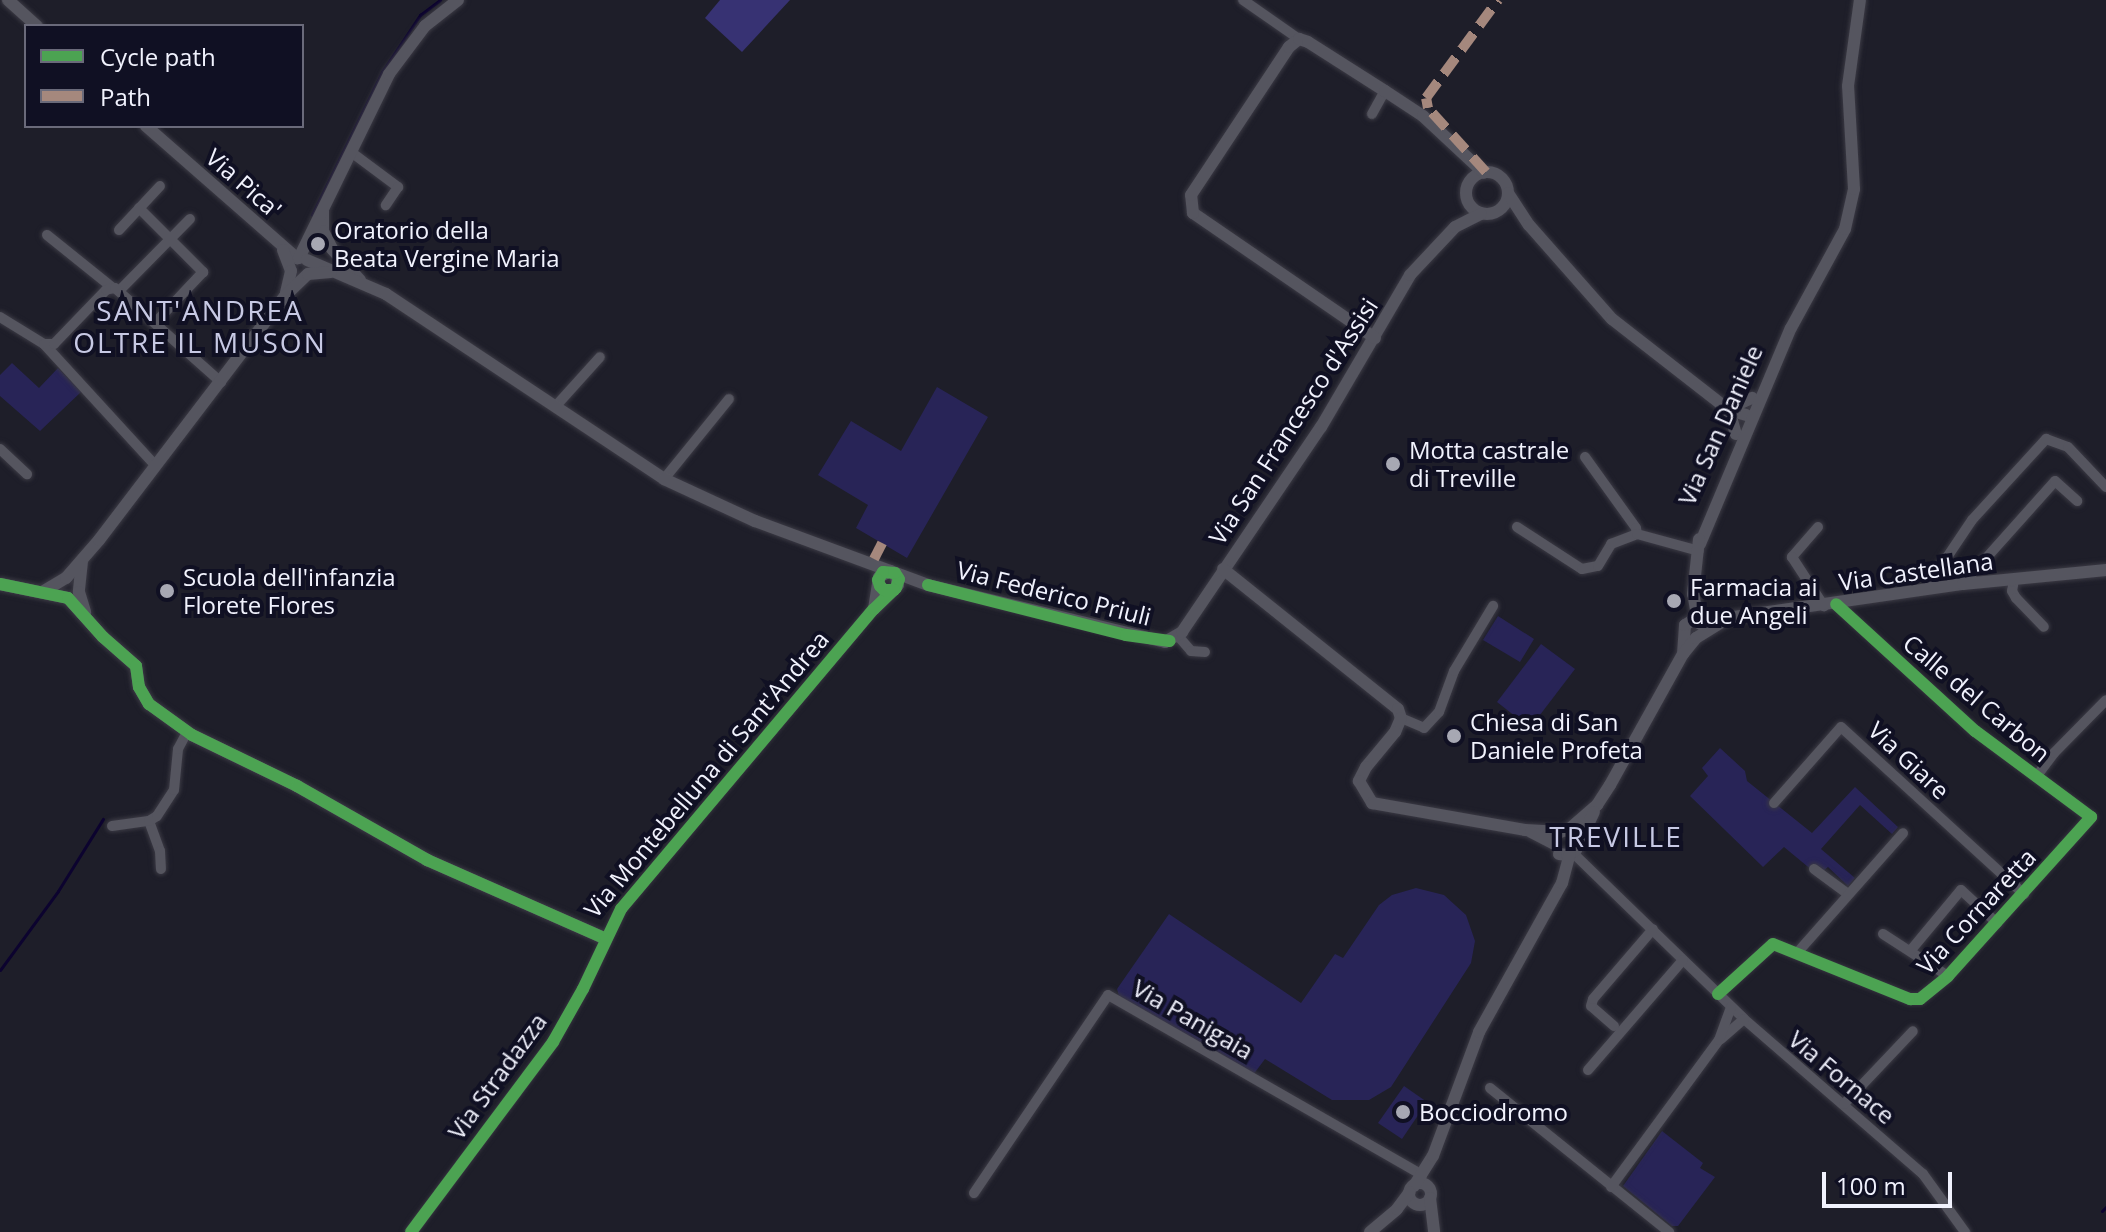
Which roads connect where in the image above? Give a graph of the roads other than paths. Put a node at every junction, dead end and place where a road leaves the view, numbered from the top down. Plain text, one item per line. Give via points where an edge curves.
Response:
1 (8, 0) edge
2 (458, 0) edge
3 (1243, 0) edge
4 (1860, 0) edge
5 (35, 24) edge
6 (1299, 39) junction
7 (1385, 91) junction
8 (1372, 114) dead end
9 (148, 128) edge
10 (351, 152) junction
11 (1459, 153) junction
12 (1484, 173) junction
13 (1470, 182) junction
14 (160, 186) dead end
15 (1508, 193) junction
16 (1466, 196) junction
17 (386, 205) dead end
18 (139, 208) junction
19 (323, 208) junction
20 (1499, 211) junction
21 (1481, 214) junction
22 (190, 219) dead end
23 (1529, 225) junction
24 (1455, 227) junction
25 (119, 230) dead end
26 (47, 235) dead end
27 (170, 239) junction
28 (300, 265) junction
29 (369, 287) junction
30 (113, 290) junction
31 (0, 317) edge
32 (155, 323) junction
33 (1375, 338) junction
34 (44, 344) junction
35 (600, 357) dead end
36 (221, 382) junction
37 (1757, 394) junction
38 (729, 399) dead end
39 (555, 407) junction
40 (1740, 412) junction
41 (0, 449) edge
42 (1738, 449) junction
43 (1585, 457) dead end
44 (155, 465) junction
45 (27, 474) dead end
46 (664, 479) junction
47 (2106, 487) edge
48 (2077, 501) dead end
49 (1517, 527) dead end
50 (1818, 527) dead end
51 (1637, 534) junction
52 (1700, 547) junction
53 (850, 558) junction
54 (1223, 569) junction
55 (2106, 570) edge
56 (892, 572) junction
57 (2014, 580) junction
58 (878, 582) junction
59 (0, 584) edge
60 (1963, 584) junction
61 (928, 585) junction
62 (69, 588) junction
63 (895, 589) junction
64 (1925, 590) junction
65 (1830, 605) junction
66 (1493, 606) dead end
67 (874, 609) junction
68 (2044, 627) dead end
69 (1695, 628) junction
70 (1174, 638) junction
71 (1205, 652) dead end
72 (2106, 700) edge
73 (1401, 718) junction
74 (187, 732) junction
75 (2036, 777) junction
76 (1774, 803) dead end
77 (1597, 805) junction
78 (2090, 820) joint
79 (149, 821) junction
80 (112, 826) dead end
81 (1525, 830) junction
82 (1564, 831) junction
83 (1903, 833) dead end
84 (1566, 850) junction
85 (161, 869) dead end
86 (1814, 869) dead end
87 (1848, 894) junction
88 (2024, 894) junction
89 (1997, 923) junction
90 (1653, 929) junction
91 (1883, 934) dead end
92 (604, 938) junction
93 (1911, 950) junction
94 (1797, 953) junction
95 (1683, 960) junction
96 (1948, 976) junction
97 (1718, 994) junction
98 (1731, 1007) junction
99 (1744, 1019) junction
100 (1614, 1026) dead end
101 (1913, 1031) dead end
102 (1719, 1040) junction
103 (1588, 1070) dead end
104 (1490, 1088) dead end
105 (1844, 1104) junction
106 (1433, 1156) junction
107 (1416, 1184) junction
108 (1611, 1187) junction
109 (974, 1193) dead end
110 (1430, 1194) junction
111 (1418, 1205) junction
112 (1397, 1209) junction
113 (1434, 1228) edge
114 (411, 1232) edge
115 (1370, 1232) edge
116 (1669, 1232) edge
117 (1965, 1232) edge

1 - 5 street
2 - 10 street via 408,47
3 - 6 street
4 - 37 street, Via San Daniele via 1848,86 1852,204 1839,242
6 - 7 street
6 - 33 street via 1191,195 1191,206 1198,220
7 - 8 street
7 - 11 street via 1423,116
9 - 28 street, Via Pica'
10 - 17 street via 398,187
10 - 19 street
11 - 12 street
11 - 13 street
12 - 13 street
12 - 15 street via 1499,176
13 - 16 street
14 - 18 street
15 - 20 street
15 - 23 street, Via San Daniele
16 - 21 street
16 - 24 street, Via San Francesco d'Assisi
18 - 25 street
18 - 27 street
19 - 28 street
19 - 29 street via 323,231 332,249
20 - 21 street
20 - 23 street, Via San Daniele
21 - 24 street, Via San Francesco d'Assisi
22 - 27 street
23 - 40 street, Via San Daniele via 1612,319
24 - 33 street, Via San Francesco d'Assisi via 1410,275
26 - 30 street
27 - 30 street
27 - 32 street via 203,274
28 - 29 street
28 - 36 street via 285,296
29 - 39 street
30 - 32 street
30 - 34 street via 54,344
31 - 34 street
32 - 36 street
33 - 54 street, Via San Francesco d'Assisi
34 - 44 street
35 - 39 street
36 - 44 street
37 - 40 street
37 - 42 street, Via San Daniele
38 - 46 street
39 - 46 street
40 - 42 street
40 - 52 street, Via San Daniele via 1701,521
41 - 45 street
42 - 52 street, Via San Daniele
43 - 51 street
44 - 62 street via 82,561
46 - 53 street
47 - 64 street via 2068,447 2046,439 1972,520
48 - 60 street via 2055,481
49 - 51 street via 1582,569 1598,566 1611,544
50 - 65 street, Via Castellana via 1792,557
51 - 52 street
52 - 69 street, Via San Daniele
53 - 56 street
53 - 58 street
54 - 70 street, Via San Francesco d'Assisi
54 - 73 street via 1395,706
55 - 57 street, Via Castellana
56 - 58 street via 881,574
56 - 61 street
56 - 63 street via 899,579
57 - 60 street, Via Castellana
57 - 68 street, Via Castellana via 2016,598
58 - 63 street via 884,590
58 - 67 street
59 - 62 street via 20,591
60 - 64 street, Via Castellana
61 - 63 street
61 - 70 street, Via Federico Priuli via 1126,635
62 - 74 street, Via Montebelluna di Sant'Andrea via 87,618 136,666 149,704
63 - 67 street
64 - 65 street, Via Castellana
65 - 69 street, Via Castellana
65 - 75 street, Calle del Carbon
66 - 73 street via 1454,671 1439,712 1424,728
67 - 92 street, Via Montebelluna di Sant'Andrea via 621,909
69 - 77 street
70 - 71 street via 1191,651
72 - 75 street
73 - 81 street via 1359,781 1372,803
74 - 79 street via 178,749 174,790
74 - 92 street, Via Montebelluna di Sant'Andrea via 297,786 427,860
75 - 78 street, Calle del Carbon
76 - 88 street, Via Giare via 1841,727
77 - 82 street
77 - 84 street
78 - 88 street, Via Cornaretta
79 - 80 street
79 - 85 street
81 - 82 street
81 - 84 street
82 - 84 street
82 - 84 street via 1576,838
83 - 87 street
84 - 90 street, Via Fornace
84 - 106 street via 1551,898 1474,1043
86 - 87 street
87 - 94 street
88 - 89 street, Via Cornaretta
89 - 93 street via 1961,890
89 - 96 street, Via Cornaretta
90 - 95 street, Via Fornace
90 - 100 street via 1593,999 1591,1006
91 - 93 street
92 - 114 street, Via Stradazza via 553,1042
93 - 96 street
94 - 96 street, Via Cornaretta via 1916,1000
94 - 97 street, Via Cornaretta via 1773,944
95 - 97 street, Via Fornace
95 - 103 street
97 - 98 street, Via Fornace
98 - 99 street, Via Fornace
98 - 102 street
99 - 102 street
99 - 105 street, Via Fornace
101 - 105 street
102 - 108 street
104 - 108 street
105 - 117 street, Via Fornace via 1923,1174
106 - 107 street
106 - 110 street
107 - 109 street, Via Panigaia via 1108,995
107 - 110 street, Via Panigaia via 1424,1184
107 - 111 street, Via Panigaia via 1411,1198
107 - 112 street
108 - 116 street
110 - 111 street
110 - 113 street
111 - 112 street
111 - 113 street, Via Panigaia
112 - 115 street

